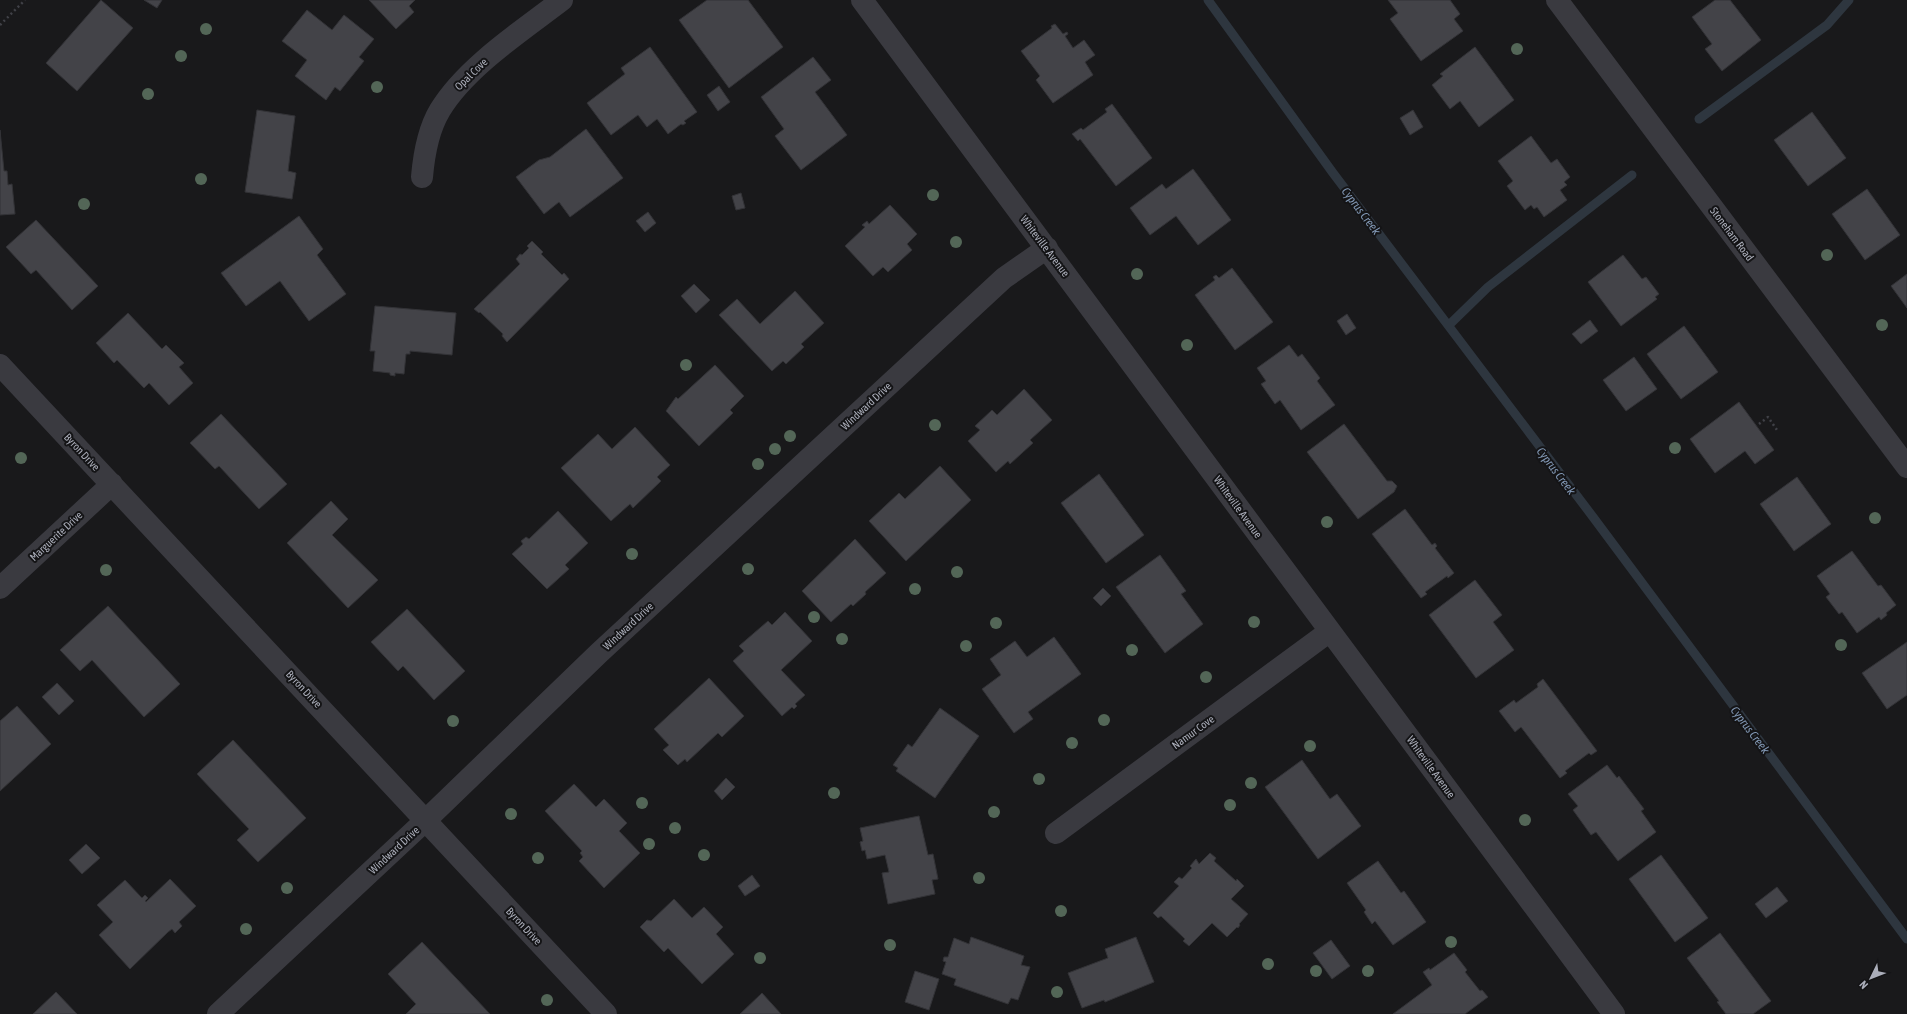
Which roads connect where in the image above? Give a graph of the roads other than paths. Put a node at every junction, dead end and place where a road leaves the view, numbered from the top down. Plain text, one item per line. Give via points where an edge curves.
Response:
1 (562, 0) edge
2 (862, 0) edge
3 (1557, 0) edge
4 (422, 177) dead end
5 (1047, 248) junction
6 (0, 365) edge
7 (1907, 467) edge
8 (112, 484) junction
9 (0, 588) edge
10 (1330, 631) junction
11 (426, 820) junction
12 (1056, 833) dead end
13 (1610, 1012) edge
14 (218, 1014) edge
15 (606, 1014) edge

1 - 4 street, Opal Cove via 490,57 449,97 439,111 427,141
2 - 5 street, Whiteville Avenue
3 - 7 street, Stoneham Road
5 - 10 street, Whiteville Avenue
5 - 11 street, Windward Drive via 998,284 599,653
6 - 8 street, Byron Drive
8 - 9 street, Marguerite Drive
8 - 11 street, Byron Drive
10 - 12 street, Namur Cove
10 - 13 street, Whiteville Avenue
11 - 14 street, Windward Drive
11 - 15 street, Byron Drive

